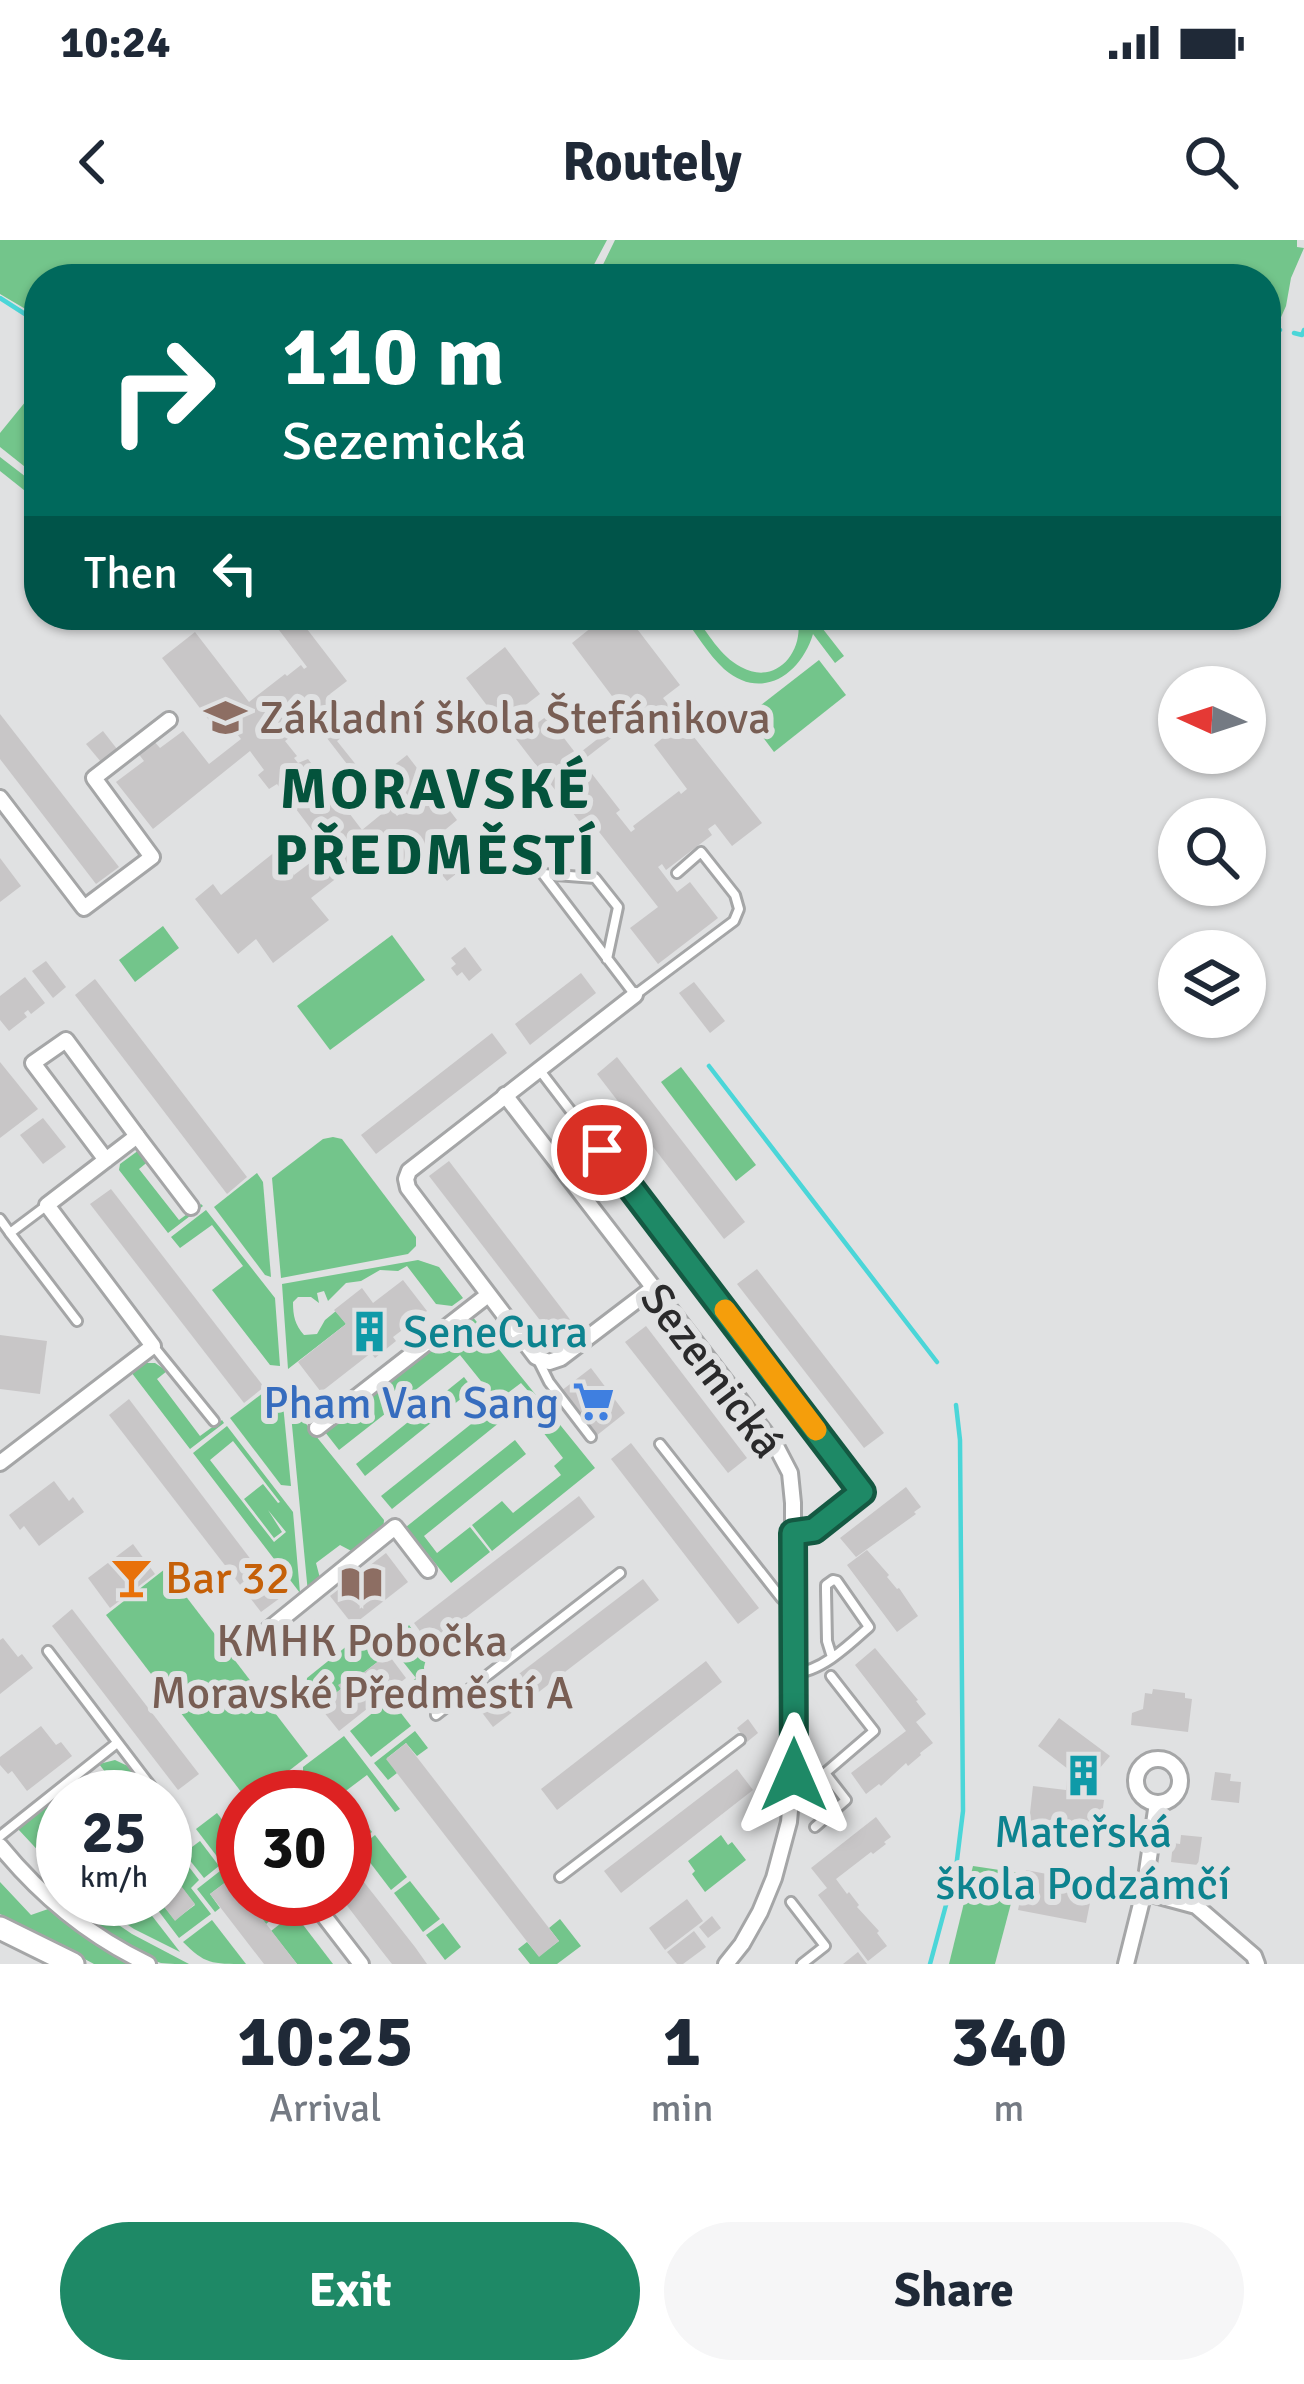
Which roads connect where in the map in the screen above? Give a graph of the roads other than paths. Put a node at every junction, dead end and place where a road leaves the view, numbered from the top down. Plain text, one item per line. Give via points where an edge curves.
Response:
1 (169, 721) dead end
2 (0, 798) edge
3 (677, 873) dead end
4 (607, 959) junction
5 (635, 995) junction
6 (538, 1068) junction
7 (505, 1095) junction
8 (137, 1136) junction
9 (106, 1160) junction
10 (47, 1205) junction
11 (191, 1207) dead end
12 (0, 1219) edge
13 (10, 1233) junction
14 (653, 1288) junction
15 (488, 1295) junction
16 (76, 1321) dead end
17 (153, 1346) junction
18 (536, 1357) junction
19 (214, 1421) dead end
20 (317, 1428) dead end
21 (591, 1438) dead end
22 (660, 1444) dead end
23 (0, 1463) edge
24 (793, 1533) junction
25 (428, 1570) dead end
26 (620, 1573) dead end
27 (794, 1600) junction
28 (252, 1642) dead end
29 (47, 1651) dead end
30 (832, 1657) junction
31 (794, 1673) junction
32 (831, 1676) dead end
33 (436, 1715) dead end
34 (740, 1740) dead end
35 (118, 1743) junction
36 (138, 1770) edge
37 (825, 1773) junction
38 (794, 1775) junction
39 (1156, 1803) dead end
40 (815, 1827) dead end
41 (0, 1836) edge
42 (0, 1846) edge
43 (560, 1877) dead end
44 (1144, 1892) junction
45 (791, 1902) dead end
46 (332, 1926) edge
47 (0, 1928) edge
48 (73, 1964) edge
49 (148, 1964) edge
50 (361, 1964) edge
51 (726, 1964) edge
52 (802, 1964) edge
53 (1126, 1964) edge
54 (1257, 1964) edge

1 - 2 street via 94,778 152,856 84,908
3 - 5 lane via 701,852 740,909
4 - 4 lane via 576,918 543,874 595,878 618,907
4 - 5 lane
5 - 6 street
6 - 7 street
6 - 24 lane, Sezemická via 862,1492 814,1530
7 - 14 street, Sezemická
7 - 15 street via 406,1179
8 - 9 street
8 - 9 street via 66,1040 33,1064
8 - 11 street
9 - 10 street
10 - 13 lane
10 - 17 street
12 - 13 lane
13 - 16 lane
14 - 18 street via 562,1358
14 - 24 street, Sezemická via 777,1448 790,1473
15 - 18 street
15 - 20 street
17 - 19 lane
17 - 23 street
18 - 21 lane
22 - 27 lane via 782,1599
24 - 27 street
25 - 28 street via 395,1528
26 - 33 lane
27 - 31 street
29 - 35 lane
30 - 30 lane via 868,1627 833,1580 826,1585
30 - 31 lane
31 - 38 street
32 - 37 lane via 874,1731
34 - 43 lane
35 - 36 lane
35 - 41 lane
37 - 38 lane
37 - 40 lane via 846,1800
38 - 51 street via 774,1878
39 - 44 street
42 - 49 street via 69,1915
44 - 53 street
44 - 54 street via 1196,1906
45 - 52 lane via 825,1946
46 - 50 street
47 - 48 street

